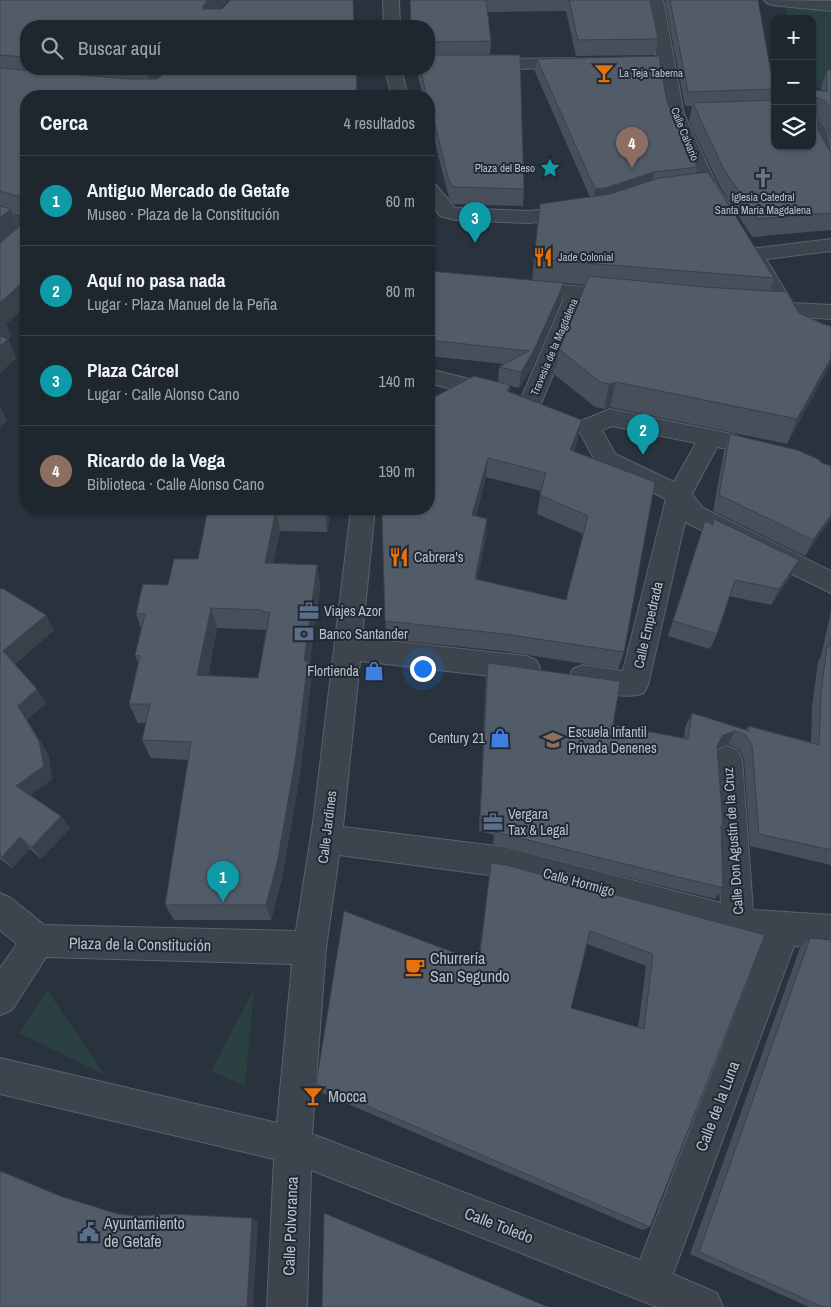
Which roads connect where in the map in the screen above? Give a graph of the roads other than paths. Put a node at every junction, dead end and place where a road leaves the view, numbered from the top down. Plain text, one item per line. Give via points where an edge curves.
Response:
1 (391, 0) edge
2 (655, 0) edge
3 (774, 1) edge
4 (831, 6) edge
5 (784, 15) edge
6 (392, 20) edge
7 (646, 62) edge
8 (665, 62) junction
9 (586, 63) edge
10 (435, 65) edge
11 (395, 75) edge
12 (398, 90) edge
13 (675, 114) junction
14 (695, 114) edge
15 (816, 127) edge
16 (827, 148) edge
17 (831, 164) edge
18 (435, 197) edge
19 (589, 210) edge
20 (0, 216) edge
21 (728, 217) edge
22 (20, 229) edge
23 (831, 245) edge
24 (504, 286) edge
25 (577, 293) junction
26 (642, 299) edge
27 (737, 307) edge
28 (790, 310) junction
29 (831, 312) edge
30 (831, 345) edge
31 (435, 378) edge
32 (711, 437) junction
33 (746, 445) edge
34 (679, 495) junction
35 (362, 515) edge
36 (831, 583) edge
37 (348, 648) junction
38 (728, 759) dead end
39 (326, 839) junction
40 (0, 909) edge
41 (738, 924) junction
42 (784, 929) junction
43 (831, 931) edge
44 (38, 941) junction
45 (310, 948) junction
46 (0, 998) edge
47 (0, 1076) edge
48 (293, 1145) junction
49 (650, 1284) junction
50 (287, 1307) edge
51 (703, 1307) edge

1 - 6 street
2 - 8 street, Calle Calvario
3 - 4 street
3 - 5 street
7 - 8 street
8 - 13 street, Calle Calvario
9 - 10 street
11 - 12 street
13 - 14 street
13 - 21 street, Calle Calvario via 698,188
15 - 16 street
16 - 17 street
18 - 19 street via 447,212 455,214 529,216
20 - 22 street
23 - 28 street via 748,247
24 - 25 street
25 - 26 street
25 - 31 street, Travesía de la Magdalena via 539,404
27 - 28 street
28 - 29 street
28 - 30 street via 797,328 819,343
32 - 33 street
32 - 34 street, Calle Empedrada
32 - 34 street via 610,417 581,423 606,460
34 - 36 street via 694,515
34 - 37 street, Calle Empedrada via 634,685 502,665
35 - 37 street, Calle Jardines
37 - 39 street, Calle Jardines
38 - 41 street, Calle Don Agustín de la Cruz
39 - 41 street, Calle Hormigo via 504,862
39 - 45 street, Calle Jardines
40 - 44 street
41 - 42 street, Calle Hormigo
42 - 43 street, Calle Hormigo
42 - 49 street, Calle de la Luna
44 - 45 street, Plaza de la Constitución
44 - 46 street
45 - 48 street, Calle Jardines
47 - 48 street
48 - 49 street, Calle Toledo
48 - 50 street, Calle Polvoranca
49 - 51 street, Calle Toledo

